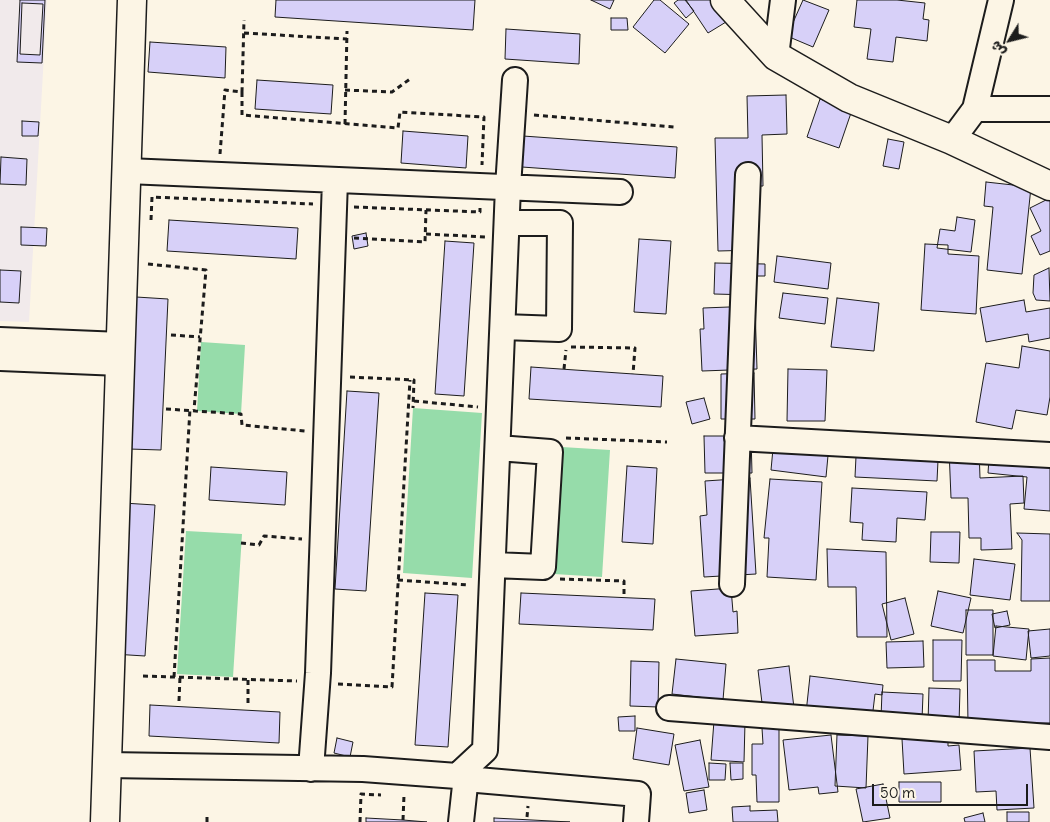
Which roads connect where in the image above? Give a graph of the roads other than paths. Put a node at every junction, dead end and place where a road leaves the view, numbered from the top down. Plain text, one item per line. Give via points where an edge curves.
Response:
1 (132, 0) edge
2 (725, 0) edge
3 (783, 0) edge
4 (1001, 0) edge
5 (776, 56) junction
6 (515, 80) dead end
7 (1050, 109) edge
8 (975, 110) junction
9 (952, 140) junction
10 (127, 171) junction
11 (748, 175) dead end
12 (335, 180) junction
13 (1050, 186) edge
14 (508, 187) junction
15 (620, 192) dead end
16 (495, 225) junction
17 (503, 327) junction
18 (0, 340) edge
19 (120, 354) junction
20 (0, 358) edge
21 (737, 438) junction
22 (498, 448) junction
23 (1050, 455) edge
24 (493, 565) junction
25 (732, 584) dead end
26 (669, 708) dead end
27 (1050, 737) edge
28 (107, 766) junction
29 (312, 769) junction
30 (466, 773) junction
31 (105, 822) edge
32 (461, 822) edge
33 (636, 822) edge

1 - 10 street
2 - 5 street
3 - 5 street
4 - 8 street
5 - 9 street via 849,98
6 - 14 street
7 - 8 street
8 - 9 street
9 - 13 street
10 - 12 street
10 - 19 street
11 - 21 street
12 - 14 street
12 - 29 street
14 - 15 street
14 - 16 street
16 - 17 street
16 - 17 street via 560,223 559,330
17 - 22 street
18 - 19 street
19 - 20 street
19 - 28 street
21 - 23 street
21 - 25 street
22 - 24 street
22 - 24 street via 550,452 543,567
24 - 30 street via 485,750
26 - 27 street
28 - 29 street
28 - 31 street
29 - 30 street via 457,776
30 - 32 street
30 - 33 street via 638,794

